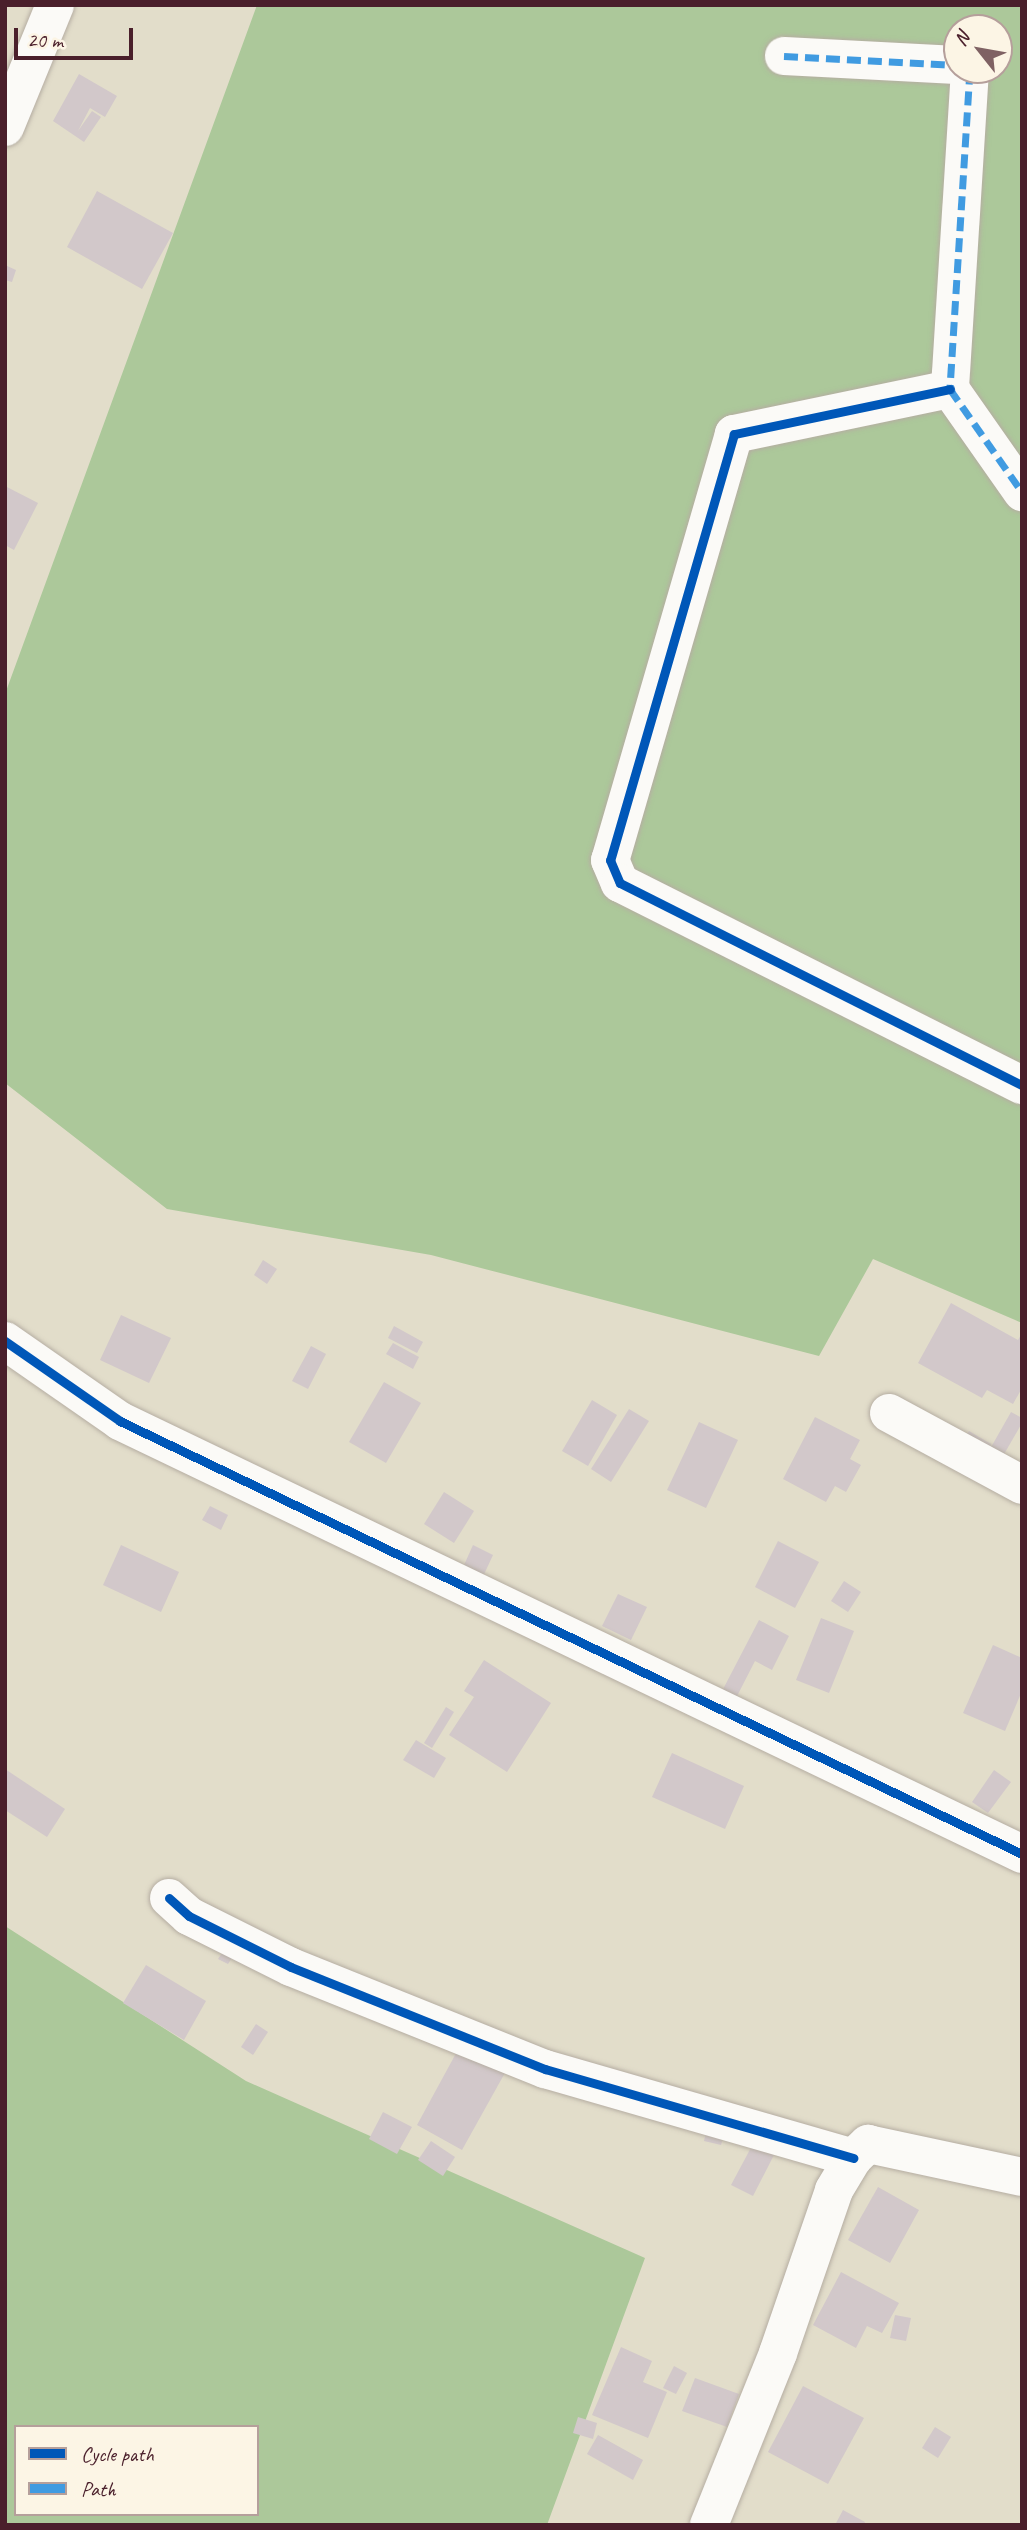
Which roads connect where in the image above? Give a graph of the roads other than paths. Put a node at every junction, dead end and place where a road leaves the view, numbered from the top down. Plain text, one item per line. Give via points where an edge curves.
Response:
1 (55, 5) edge
2 (784, 56) dead end
3 (943, 64) edge
4 (969, 84) edge
5 (5, 127) edge
6 (950, 389) junction
7 (1022, 492) edge
8 (1022, 1085) edge
9 (5, 1341) edge
10 (889, 1413) dead end
11 (1022, 1485) edge
12 (1022, 1854) edge
13 (169, 1898) dead end
14 (853, 2158) junction
15 (1022, 2177) edge
16 (709, 2525) edge

1 - 5 street
2 - 3 street
4 - 6 street
6 - 7 street
6 - 8 street via 734,434 610,860 620,883
9 - 12 street via 120,1421
10 - 11 street
13 - 14 street via 190,1916 291,1967 545,2069
14 - 15 street via 868,2144
14 - 16 street via 834,2190 778,2353

